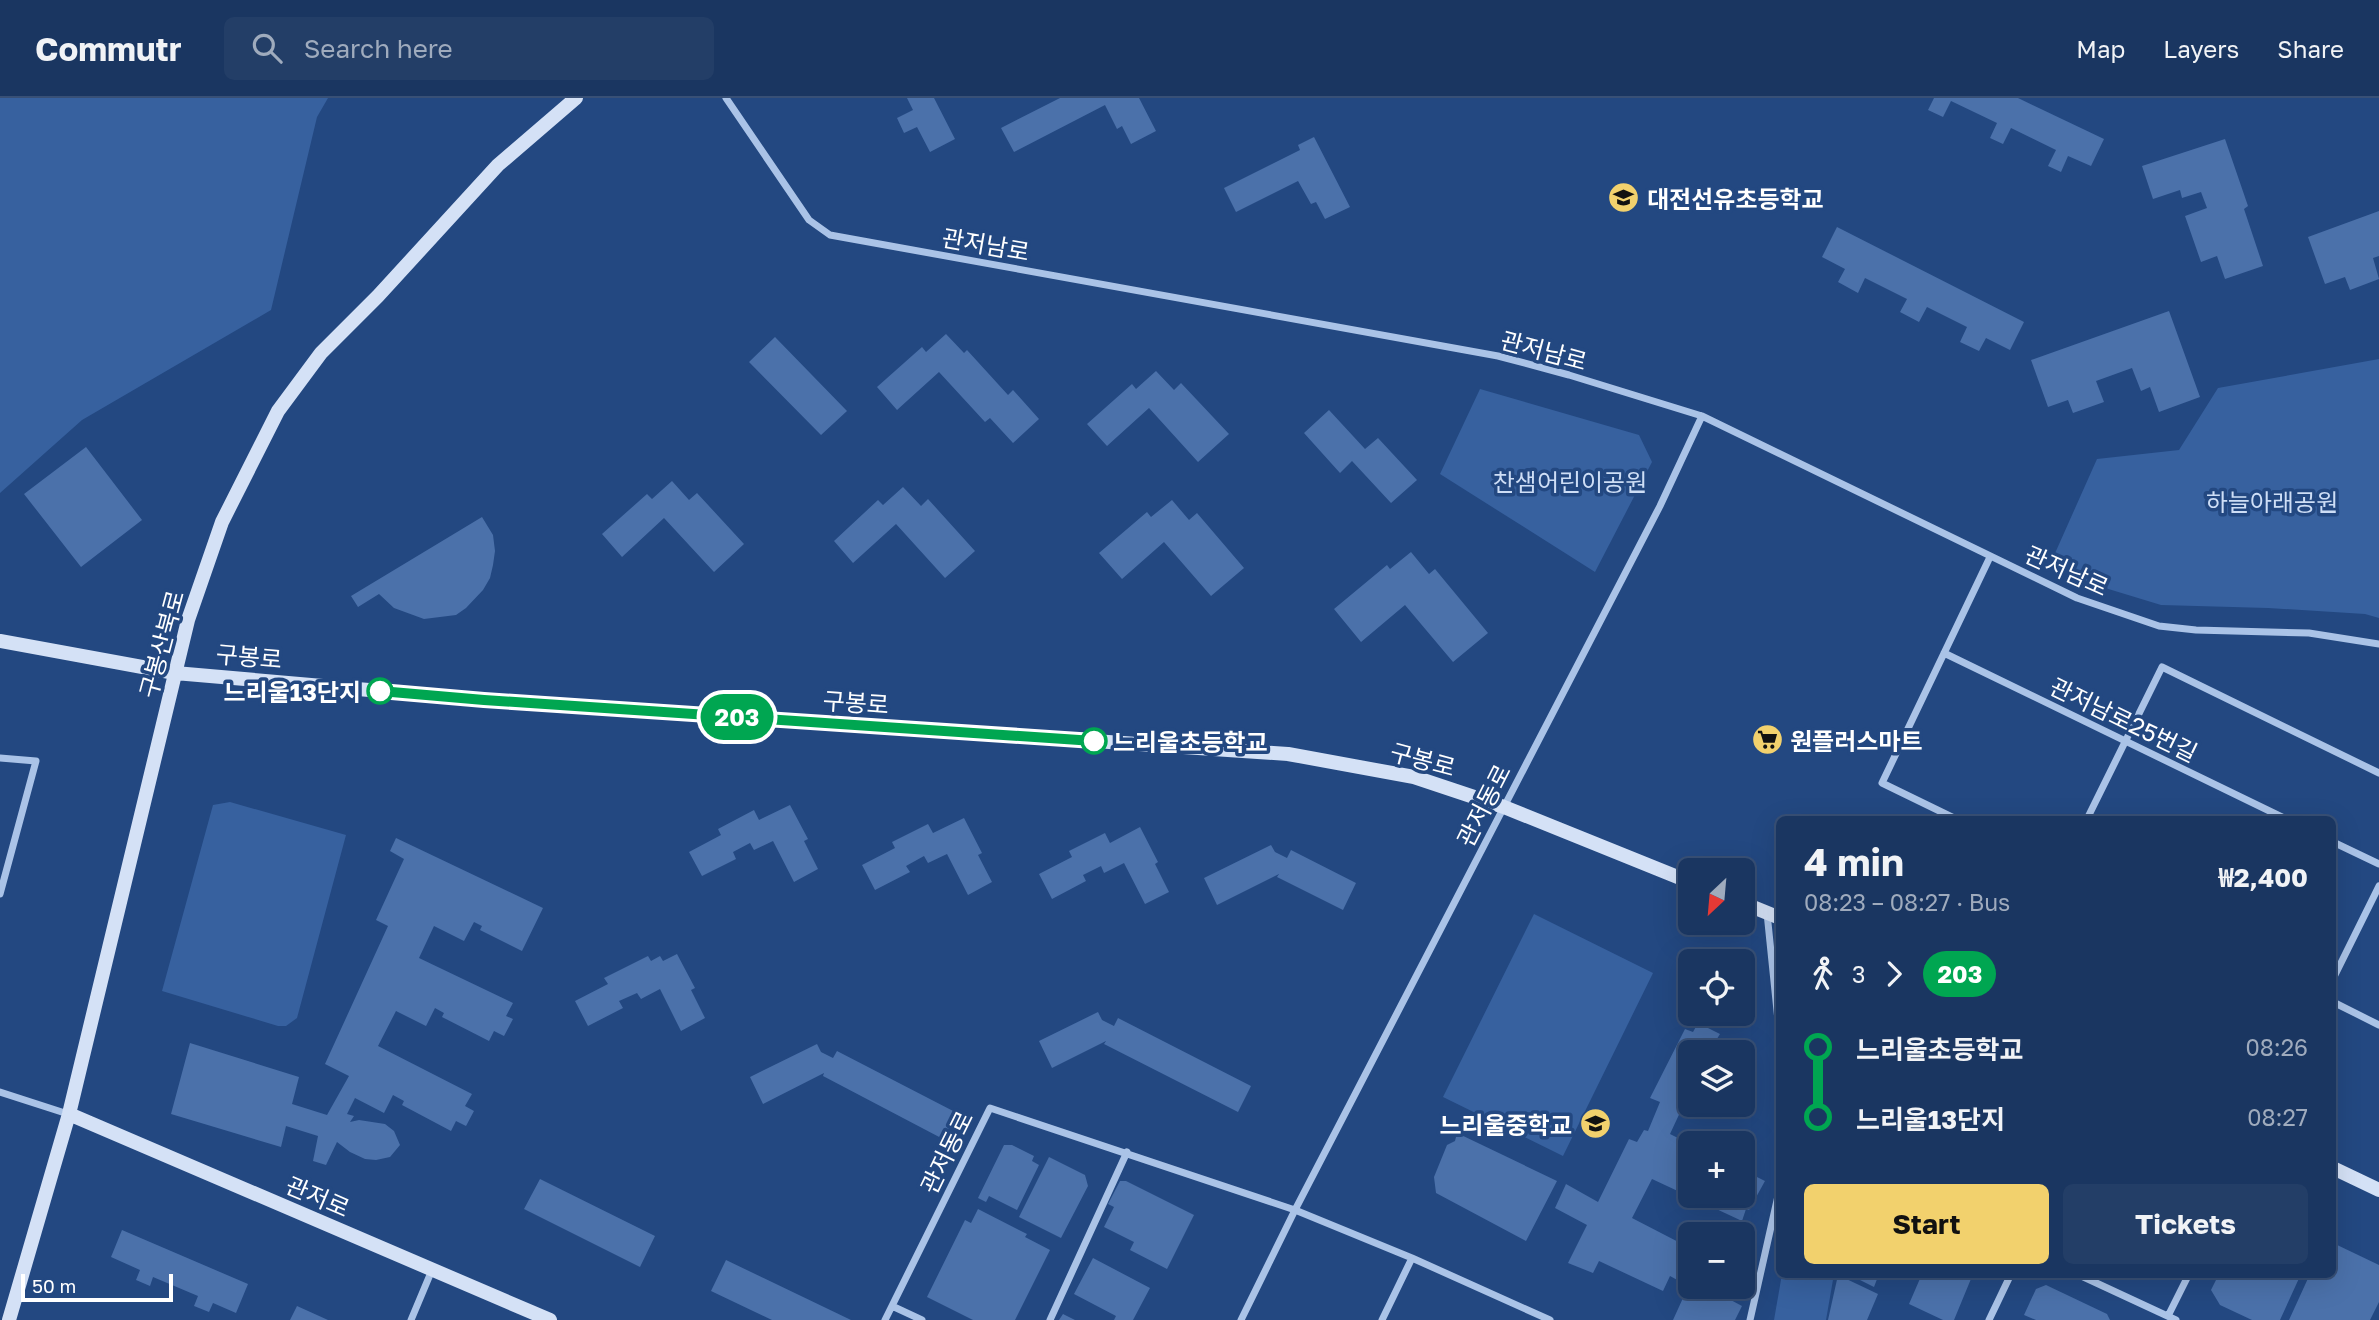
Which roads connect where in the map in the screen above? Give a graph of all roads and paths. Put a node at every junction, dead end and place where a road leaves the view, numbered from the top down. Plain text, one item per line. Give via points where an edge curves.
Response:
1 (576, 98) edge
2 (726, 98) edge
3 (1702, 416) junction
4 (1990, 557) junction
5 (0, 641) edge
6 (2379, 644) edge
7 (1944, 653) junction
8 (175, 673) junction
9 (2125, 741) junction
10 (0, 758) edge
11 (2379, 773) edge
12 (1504, 807) junction
13 (1950, 816) edge
14 (2088, 816) edge
15 (2280, 816) edge
16 (2336, 843) edge
17 (2379, 864) edge
18 (1678, 877) edge
19 (2379, 886) edge
20 (0, 894) edge
21 (1755, 908) edge
22 (1773, 915) edge
23 (1776, 969) edge
24 (2336, 973) edge
25 (2336, 1004) edge
26 (2379, 1025) edge
27 (0, 1092) edge
28 (69, 1114) junction
29 (1128, 1152) junction
30 (2336, 1169) edge
31 (2379, 1189) edge
32 (1776, 1205) edge
33 (1294, 1210) junction
34 (1412, 1258) junction
35 (432, 1270) junction
36 (2009, 1278) edge
37 (2086, 1278) edge
38 (2187, 1278) edge
39 (892, 1306) junction
40 (2172, 1318) edge
41 (9, 1320) edge
42 (411, 1320) edge
43 (550, 1320) edge
44 (885, 1320) edge
45 (922, 1320) edge
46 (1050, 1320) edge
47 (1241, 1320) edge
48 (1382, 1320) edge
49 (1550, 1320) edge
50 (1750, 1320) edge
51 (1989, 1320) edge

1 - 8 main road, 구봉산북로 via 498,165 321,353 278,411 222,522
2 - 3 street, 관저남로 via 809,220 830,234 1498,356
3 - 4 street, 관저남로
3 - 12 street, 관저동로
4 - 6 street, 관저남로 via 2077,598 2159,626 2309,633
4 - 7 street
5 - 8 main road, 구봉로
7 - 9 street, 관저남로25번길
7 - 13 street via 1882,783
8 - 12 main road, 구봉로 via 498,701 1288,754 1414,777
8 - 28 main road, 구봉산북로
9 - 11 street via 2162,667
9 - 14 street
9 - 15 street, 관저남로25번길
10 - 20 street via 36,761
12 - 18 main road, 구봉로
12 - 33 street, 관저동로
16 - 17 street
19 - 24 street
21 - 22 main road
22 - 23 street
25 - 26 street
27 - 28 street
28 - 35 main road, 관저로
28 - 41 main road, 구봉산북로
29 - 33 street, 관저동로
29 - 39 street, 관저동로 via 990,1108
29 - 46 street
30 - 31 main road
32 - 50 street
33 - 34 street
33 - 47 street, 관저동로
34 - 48 street
34 - 49 street
35 - 42 street
35 - 43 main road, 관저로
36 - 51 street
37 - 40 street
38 - 40 street
39 - 44 street, 관저동로
39 - 45 street

